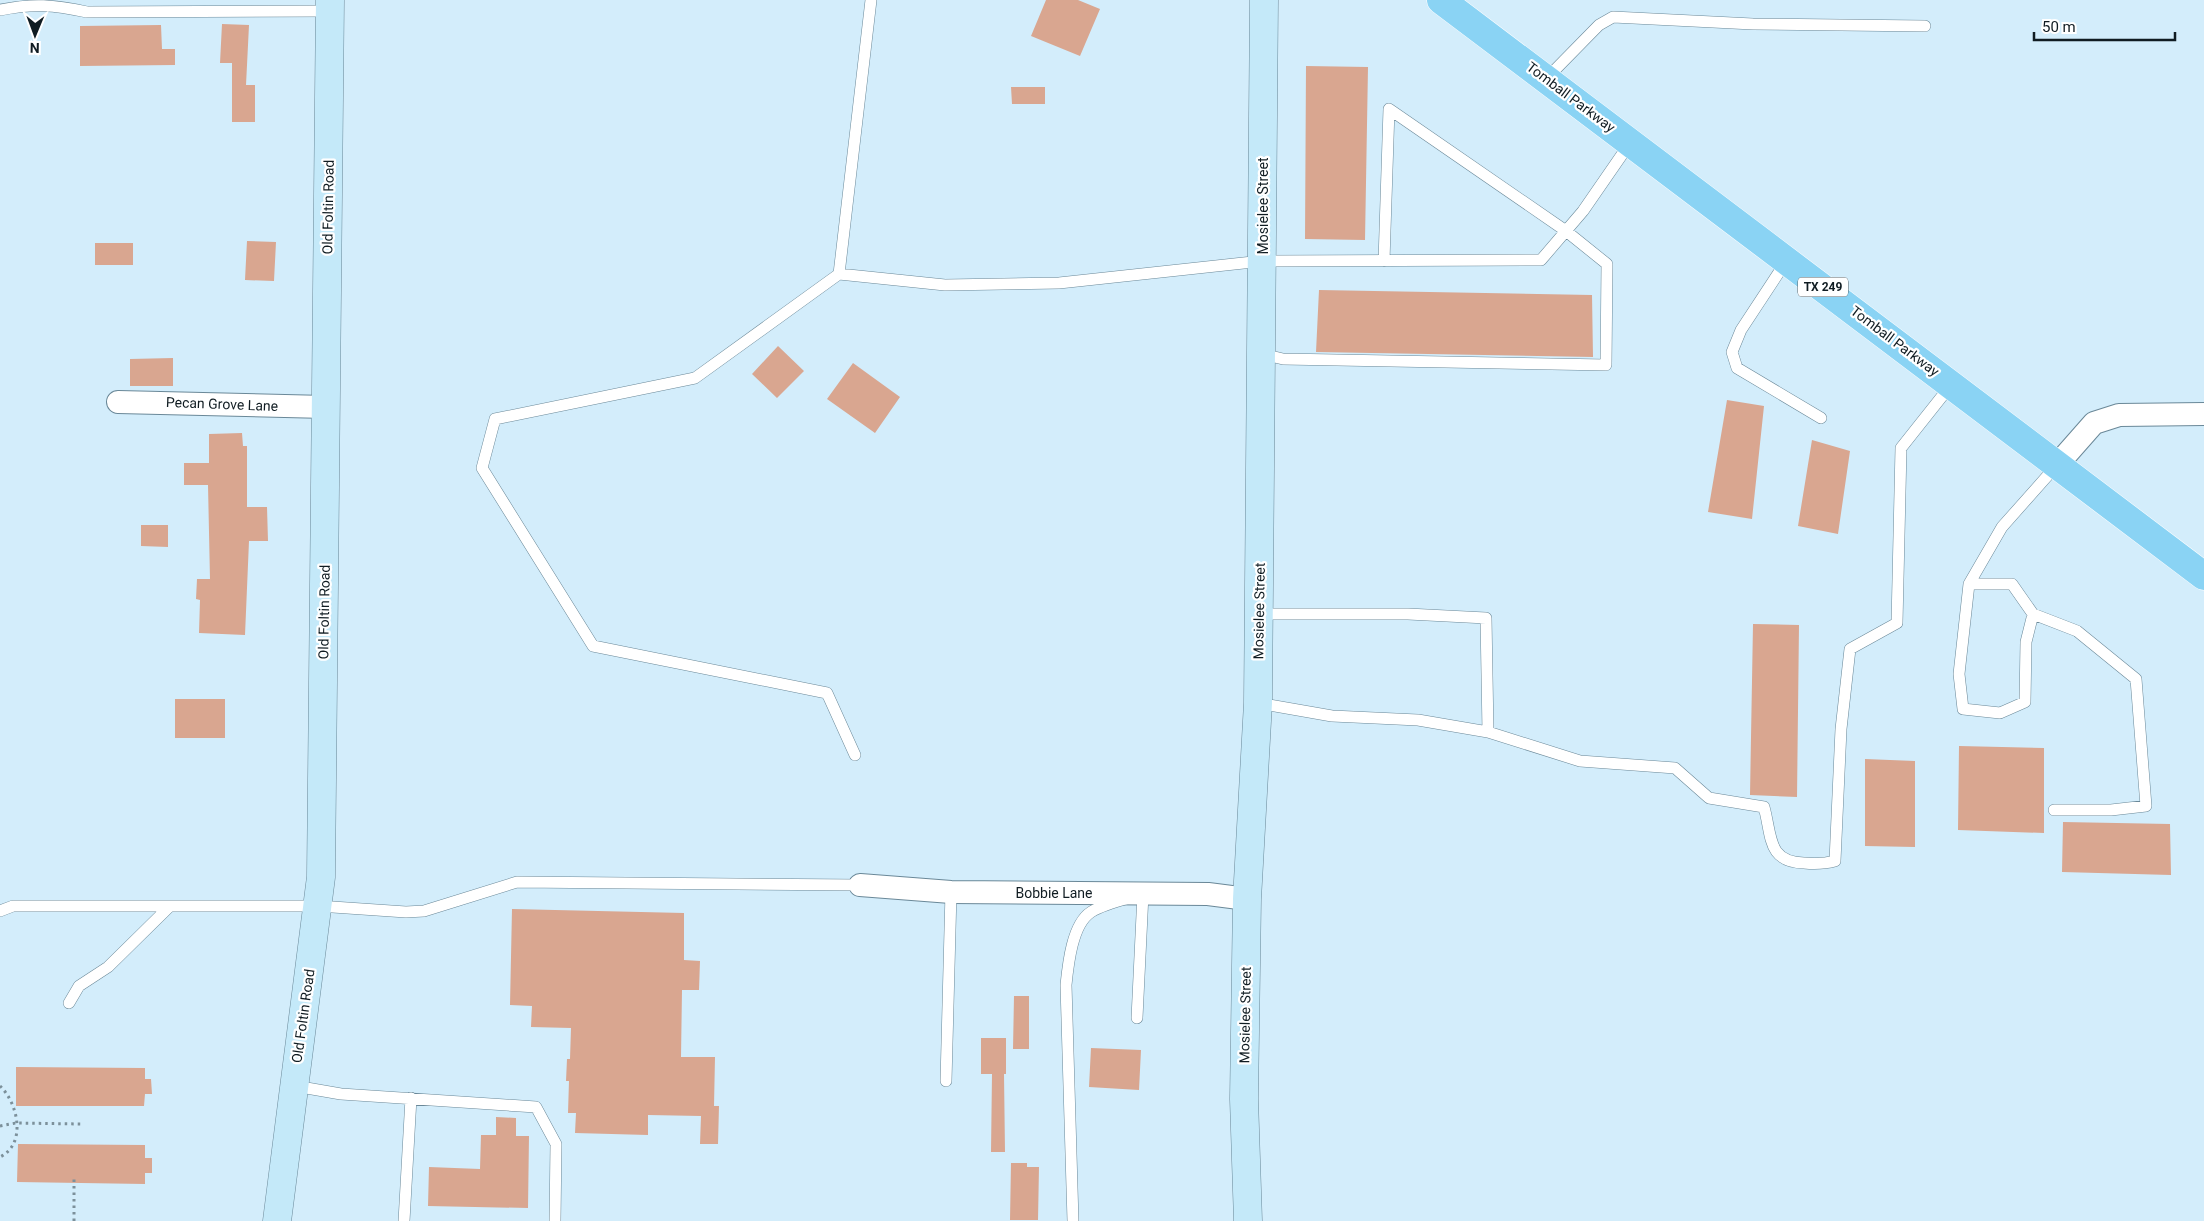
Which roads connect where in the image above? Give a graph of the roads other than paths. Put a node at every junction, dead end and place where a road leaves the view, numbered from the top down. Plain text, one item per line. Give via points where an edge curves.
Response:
1 (871, 0) edge
2 (1264, 0) edge
3 (1441, 0) edge
4 (330, 6) edge
5 (0, 10) edge
6 (1925, 26) dead end
7 (1546, 79) junction
8 (1631, 142) junction
9 (1566, 231) junction
10 (1787, 260) junction
11 (1262, 261) junction
12 (1384, 261) junction
13 (839, 274) junction
14 (1262, 354) junction
15 (1952, 384) junction
16 (118, 402) dead end
17 (326, 407) junction
18 (2204, 414) edge
19 (1821, 418) dead end
20 (2057, 465) junction
21 (2204, 576) edge
22 (1968, 584) junction
23 (1259, 614) junction
24 (2033, 614) junction
25 (1258, 703) junction
26 (1488, 732) junction
27 (855, 755) dead end
28 (2054, 810) dead end
29 (860, 884) joint
30 (951, 892) junction
31 (1143, 894) junction
32 (1247, 899) junction
33 (318, 906) junction
34 (169, 907) junction
35 (0, 911) edge
36 (69, 1003) dead end
37 (1137, 1018) dead end
38 (946, 1081) dead end
39 (296, 1086) junction
40 (411, 1098) junction
41 (277, 1221) edge
42 (404, 1221) edge
43 (555, 1221) edge
44 (1073, 1221) edge
45 (1248, 1221) edge

1 - 13 lane
2 - 11 street, Mosielee Street
3 - 7 main road, Tomball Parkway / TX 249
4 - 5 lane via 87,12 51,4
4 - 17 street, Old Foltin Road
6 - 7 lane via 1727,24 1613,17 1600,25
7 - 8 main road, Tomball Parkway / TX 249
8 - 9 lane
8 - 10 main road, Tomball Parkway / TX 249
9 - 12 lane via 1541,260
9 - 12 lane via 1389,109
9 - 14 lane via 1607,264 1606,365 1283,359
10 - 15 main road, Tomball Parkway / TX 249
10 - 19 lane via 1741,330 1732,352 1737,368
11 - 12 lane
11 - 13 lane via 1060,283 945,285
11 - 14 street, Mosielee Street
13 - 27 lane via 695,378 495,419 482,468 593,646 827,694
14 - 23 street, Mosielee Street
15 - 20 main road, Tomball Parkway / TX 249
15 - 26 lane via 1900,448 1897,622 1850,649 1841,729 1835,860 1825,864 1789,863 1775,850 1764,807 1708,798 1676,768 1580,760
16 - 17 street, Pecan Grove Lane
17 - 33 street, Old Foltin Road via 322,877
18 - 20 street via 2119,415 2094,423
20 - 21 main road, Tomball Parkway / TX 249
20 - 22 lane via 2002,527
22 - 24 lane via 2012,584
22 - 24 lane via 1959,674 1963,709 2000,713 2025,702 2026,642
23 - 25 street, Mosielee Street
23 - 26 lane via 1408,614 1486,618
24 - 28 lane via 2077,631 2136,679 2146,806
25 - 26 lane via 1332,716 1418,720
25 - 32 street, Mosielee Street
29 - 30 street, Bobbie Lane
29 - 33 lane via 517,882 424,911
30 - 31 street, Bobbie Lane
30 - 38 lane
31 - 32 street, Bobbie Lane via 1208,894
31 - 37 lane
31 - 44 lane via 1090,912 1077,931 1070,955 1066,985
32 - 45 street, Mosielee Street via 1244,1099
33 - 34 lane
33 - 39 street, Old Foltin Road
34 - 35 lane via 13,906
34 - 36 lane via 108,967 79,986
39 - 40 lane via 341,1094
39 - 41 street, Old Foltin Road
40 - 42 lane
40 - 43 lane via 536,1107 556,1144

